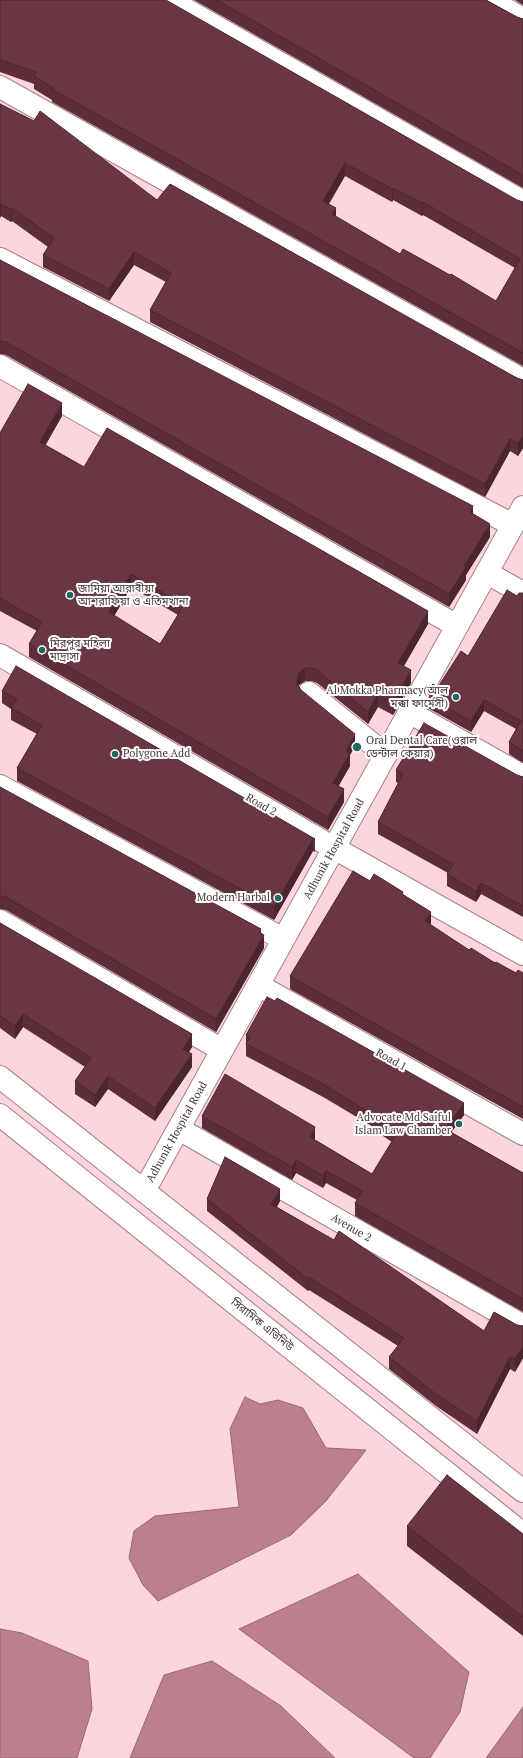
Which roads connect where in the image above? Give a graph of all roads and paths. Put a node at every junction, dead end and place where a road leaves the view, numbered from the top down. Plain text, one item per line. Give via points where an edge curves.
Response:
1 (169, 0) edge
2 (489, 0) edge
3 (523, 19) edge
4 (3, 95) edge
5 (523, 202) edge
6 (0, 260) edge
7 (0, 366) edge
8 (523, 380) edge
9 (518, 516) edge
10 (487, 573) junction
11 (523, 593) edge
12 (458, 626) junction
13 (0, 655) edge
14 (309, 693) dead end
15 (409, 712) junction
16 (386, 754) junction
17 (523, 776) edge
18 (0, 786) edge
19 (334, 848) junction
20 (0, 921) edge
21 (283, 939) junction
22 (523, 954) edge
23 (258, 985) junction
24 (222, 1050) junction
25 (0, 1077) edge
26 (0, 1115) edge
27 (180, 1129) junction
28 (523, 1134) edge
29 (144, 1191) junction
30 (523, 1326) edge
31 (521, 1484) edge
32 (523, 1534) edge

1 - 5 street
2 - 3 street
4 - 8 street
6 - 9 street
7 - 12 street
9 - 10 street, Adhunik Hospital Road
10 - 11 street
10 - 12 street, Adhunik Hospital Road
12 - 15 street, Adhunik Hospital Road
13 - 19 street, Road 2
14 - 16 street
15 - 16 street, Adhunik Hospital Road
15 - 17 street
16 - 19 street, Adhunik Hospital Road
18 - 21 street
19 - 21 street, Adhunik Hospital Road
19 - 22 street, Road 2
20 - 24 street
21 - 23 street, Adhunik Hospital Road
23 - 24 street, Adhunik Hospital Road
23 - 28 street, Road 1
24 - 27 street, Adhunik Hospital Road
25 - 29 street
26 - 32 street, সিরামিক এভিনিউ
27 - 29 street, Adhunik Hospital Road
27 - 30 street, Avenue 2
29 - 31 street

